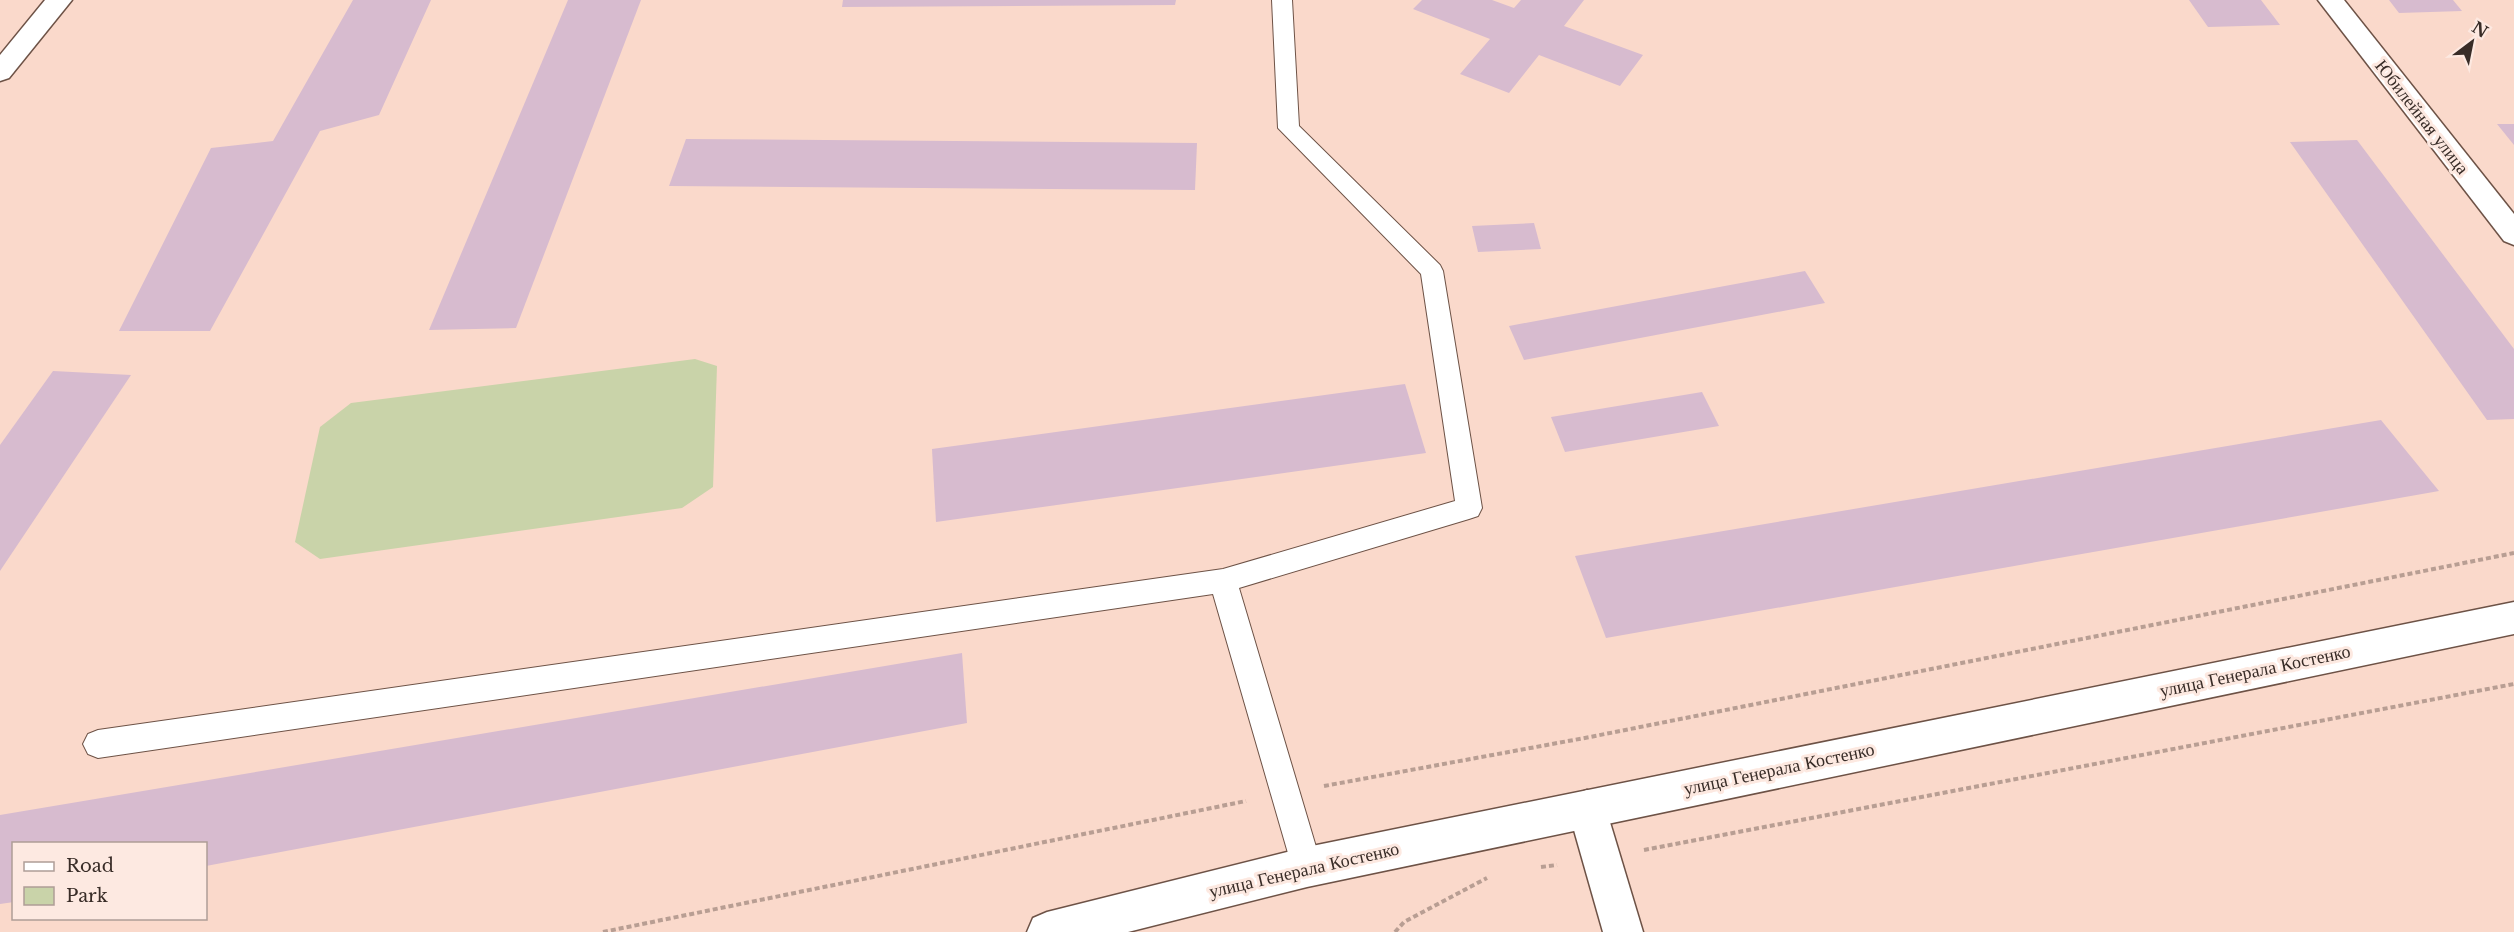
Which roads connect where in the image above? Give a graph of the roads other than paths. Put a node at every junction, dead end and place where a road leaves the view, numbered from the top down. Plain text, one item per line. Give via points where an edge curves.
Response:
1 (59, 0) edge
2 (1282, 0) edge
3 (2331, 0) edge
4 (0, 72) edge
5 (2514, 234) edge
6 (1223, 581) junction
7 (2514, 618) edge
8 (98, 744) dead end
9 (1587, 809) junction
10 (1307, 867) junction
11 (1047, 932) edge
12 (1623, 932) edge

1 - 4 main road
2 - 6 lane via 1289,128 1432,271 1469,508
3 - 5 main road, Юбилейная улица
6 - 8 lane
6 - 10 lane
7 - 9 main road, улица Генерала Костенко
9 - 10 main road, улица Генерала Костенко
9 - 12 main road
10 - 11 main road, улица Генерала Костенко

